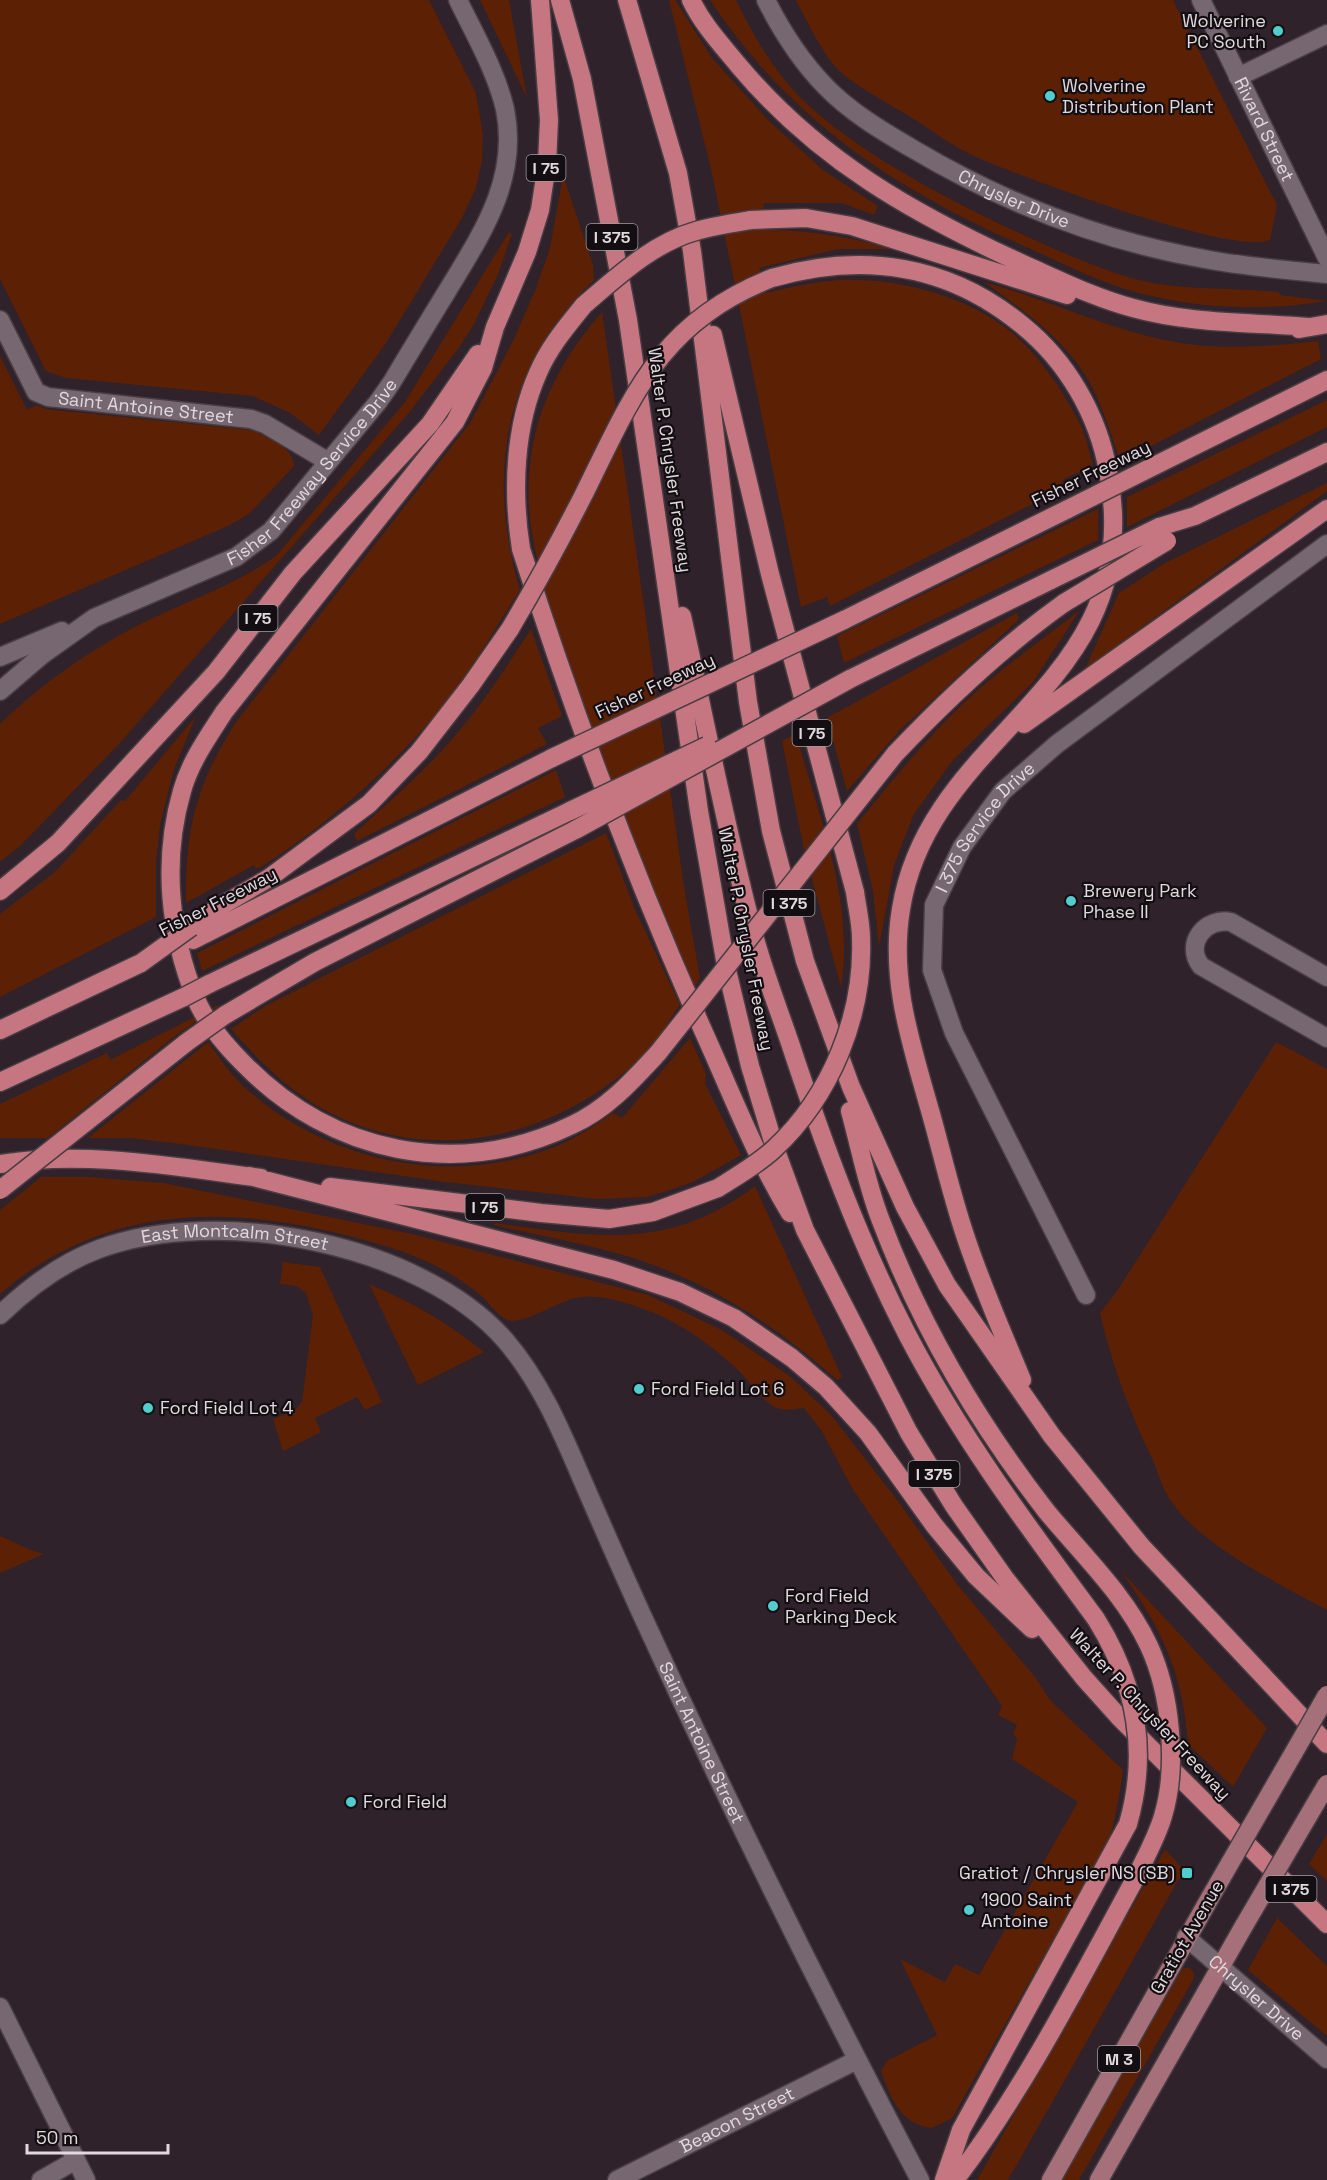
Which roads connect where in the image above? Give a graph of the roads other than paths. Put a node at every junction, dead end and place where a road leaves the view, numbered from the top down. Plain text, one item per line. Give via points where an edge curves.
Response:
1 (458, 0) edge
2 (540, 0) edge
3 (560, 0) edge
4 (627, 0) edge
5 (690, 0) edge
6 (766, 0) edge
7 (1201, 0) edge
8 (1327, 34) edge
9 (1238, 77) junction
10 (692, 251) junction
11 (1327, 258) edge
12 (1327, 274) edge
13 (0, 320) edge
14 (1327, 324) edge
15 (495, 327) junction
16 (1309, 327) junction
17 (1327, 380) edge
18 (1327, 452) edge
19 (327, 461) junction
20 (652, 476) junction
21 (1327, 509) edge
22 (1163, 534) junction
23 (1327, 544) edge
24 (94, 618) junction
25 (0, 657) edge
26 (850, 679) junction
27 (0, 691) edge
28 (1000, 740) junction
29 (0, 891) edge
30 (192, 934) junction
31 (1327, 977) edge
32 (821, 1007) junction
33 (0, 1030) edge
34 (1327, 1038) edge
35 (0, 1082) edge
36 (0, 1164) edge
37 (249, 1176) junction
38 (0, 1190) edge
39 (813, 1251) junction
40 (1086, 1295) dead end
41 (478, 1312) joint
42 (0, 1315) edge
43 (1036, 1413) junction
44 (1084, 1678) junction
45 (1327, 1695) edge
46 (1327, 1744) edge
47 (1327, 1784) edge
48 (1254, 1855) junction
49 (1327, 1924) edge
50 (1327, 1932) edge
51 (1186, 1937) junction
52 (1221, 1969) junction
53 (0, 2007) edge
54 (1327, 2059) edge
55 (857, 2060) junction
56 (76, 2160) junction
57 (41, 2180) edge
58 (86, 2180) edge
59 (617, 2180) edge
60 (920, 2180) edge
61 (944, 2180) edge
62 (955, 2180) edge
63 (1051, 2180) edge
64 (1099, 2180) edge

1 - 19 street, Fisher Freeway Service Drive via 496,80 505,110 508,146 502,186 482,234 378,402
2 - 15 highway, I 75 via 549,120 547,164 540,210 527,252
3 - 20 highway, Walter P. Chrysler Freeway / I 375 via 582,79 628,320
4 - 10 highway, I 75 via 678,173
5 - 16 highway via 701,20 756,86 797,127 864,180 934,221 1078,288 1132,308 1217,323
6 - 12 street, Chrysler Drive via 799,56 843,103 875,127 948,170 1071,224 1139,244 1219,262
7 - 9 street, Rivard Street
8 - 9 street
9 - 11 street, Rivard Street
10 - 32 highway, I 375 via 750,713 771,831
10 - 37 highway, I 75, bridge via 770,574 855,892 861,937 860,976 850,1028 830,1075 798,1123 774,1149 718,1188 653,1212 609,1219 541,1213
13 - 19 street, Saint Antoine Street via 33,386 42,394 251,419
14 - 16 highway
15 - 22 highway, bridge via 483,368 455,422 224,712 194,759 171,834 174,926 196,1001 224,1044 261,1082 311,1118 363,1140 417,1152 467,1154 517,1146 573,1125 620,1094 658,1053 895,754 949,696 1030,628
15 - 29 highway, I 75 via 430,424 293,573 216,672 58,843
16 - 39 highway, bridge via 1245,335 1158,324 864,228 806,218 751,220 694,231 665,244 584,305 548,353 527,404 516,472 521,549 659,933 763,1169
17 - 30 highway, Fisher Freeway, bridge via 844,620
18 - 22 highway
19 - 24 street, Fisher Freeway Service Drive via 271,531 255,545 236,557
20 - 39 highway, Walter P. Chrysler Freeway / I 375 via 699,811 726,966 762,1107
20 - 61 highway, bridge via 725,819 753,931 852,1217 907,1335 966,1436 1096,1619 1115,1648 1127,1679 1139,1755 1137,1792 1128,1824 961,2130
21 - 28 highway via 1082,686
22 - 26 highway, bridge via 1051,580
23 - 40 street, I 375 Service Drive via 1057,744 1003,791 962,847 934,905 932,970 942,1004
24 - 25 street
24 - 27 street, Fisher Freeway Service Drive
26 - 35 highway, bridge
26 - 38 highway, bridge via 577,829 315,962 225,1015
28 - 30 highway, bridge via 1066,663 1105,588 1112,558 1113,501 1106,459 1091,417 1068,374 1041,342 1011,316 969,290 923,273 868,264 817,267 772,278 732,296 674,340 655,362 621,416 548,565 510,628 419,752 369,804 269,878 219,907
28 - 43 highway via 960,781 921,842 901,907 897,966 904,1016 965,1234
30 - 33 highway, bridge via 141,963
31 - 34 street via 1231,922 1210,923 1195,948 1195,958 1201,966
32 - 43 highway, I 375 via 868,1129 926,1246 947,1284
32 - 62 highway, bridge via 880,1219 927,1326 976,1414 1047,1512 1132,1617 1149,1647 1170,1737 1171,1778 1163,1818 1136,1878 984,2143
36 - 37 highway, I 75 via 74,1159 132,1161
37 - 44 highway via 614,1270 680,1292 734,1318 826,1387 868,1433 976,1576
39 - 44 highway, Walter P. Chrysler Freeway / I 375 via 937,1479 1004,1577
41 - 42 street, East Montcalm Street via 421,1278 375,1259 308,1242 220,1232 152,1237 100,1249 40,1280
41 - 55 street, Saint Antoine Street via 529,1370 550,1407 736,1818
43 - 46 highway, I 375 via 1123,1526
44 - 48 highway, Walter P. Chrysler Freeway / I 375
45 - 51 main road, Gratiot Avenue / M 3, bridge
47 - 52 main road, M 3, bridge
48 - 49 highway, Walter P. Chrysler Freeway / I 375
48 - 50 highway
51 - 52 street, Chrysler Drive
51 - 63 main road, Gratiot Avenue / M 3
52 - 54 street, Chrysler Drive
52 - 64 main road, M 3
53 - 56 street
55 - 59 street, Beacon Street
55 - 60 street, Saint Antoine Street
56 - 57 street
56 - 58 street

